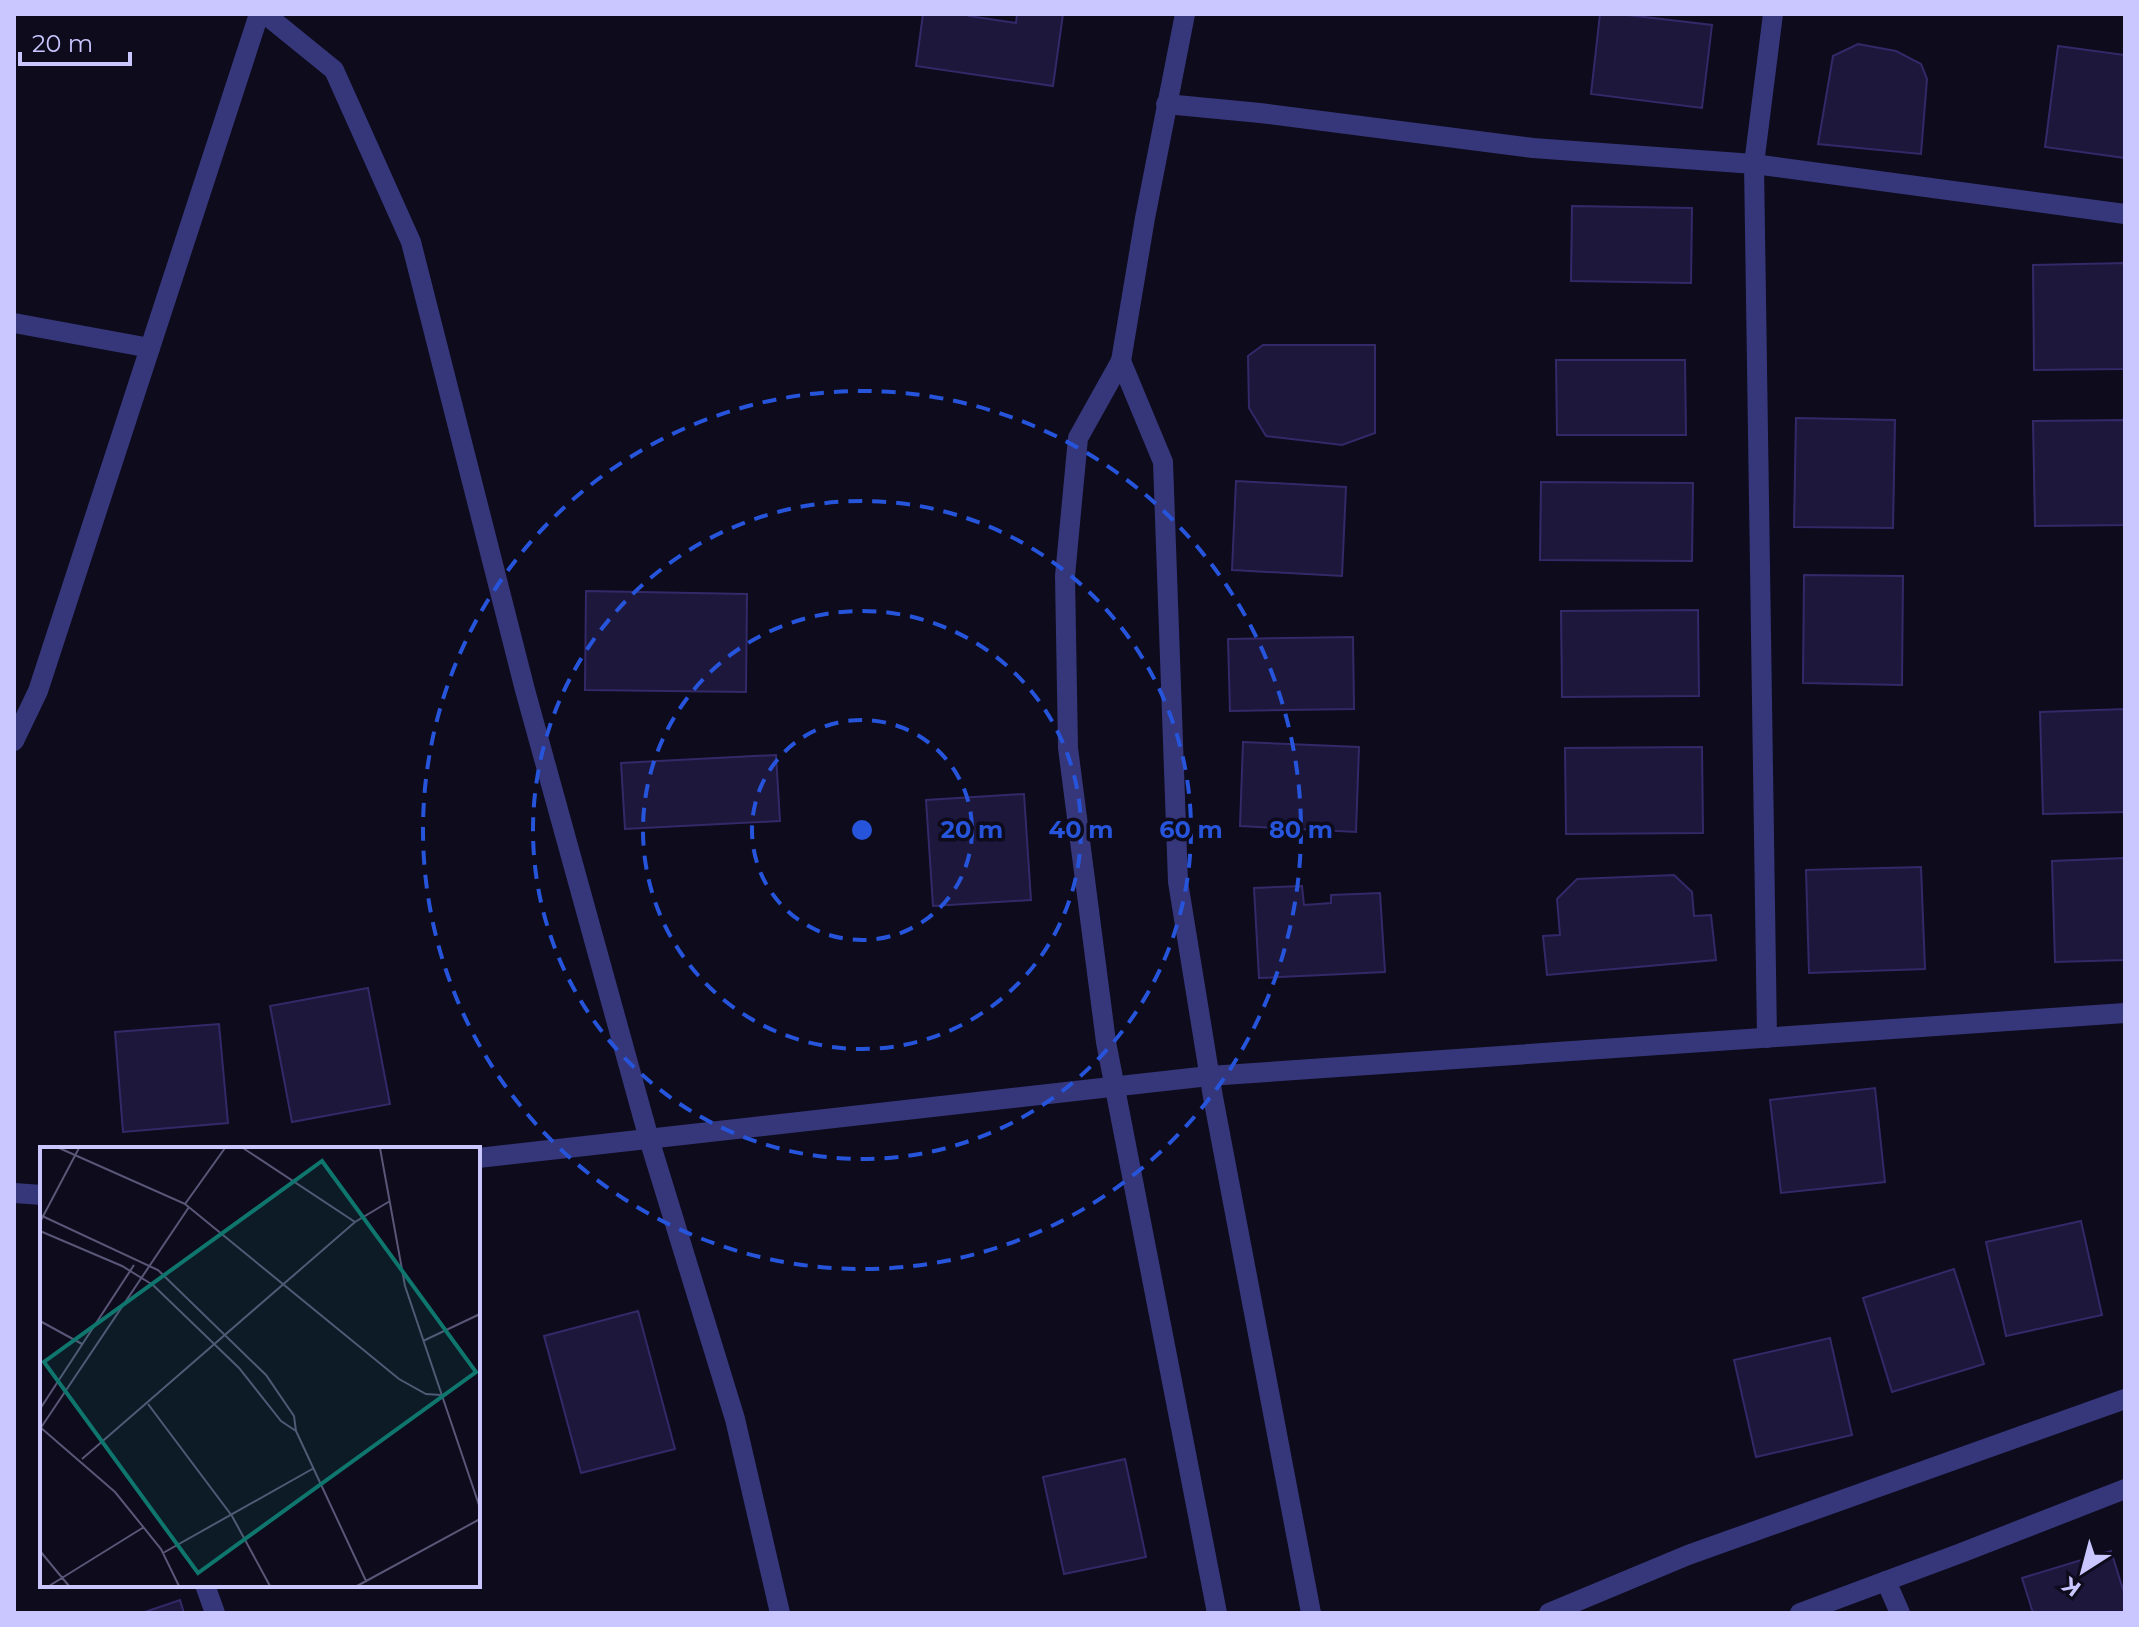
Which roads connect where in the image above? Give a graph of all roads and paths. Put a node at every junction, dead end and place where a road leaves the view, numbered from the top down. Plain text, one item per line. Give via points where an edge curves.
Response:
1 (259, 14) edge
2 (265, 14) edge
3 (1185, 14) edge
4 (1773, 14) edge
5 (1166, 104) junction
6 (1754, 164) junction
7 (2125, 214) edge
8 (14, 323) edge
9 (150, 348) junction
10 (1121, 361) junction
11 (14, 741) edge
12 (2125, 1013) edge
13 (1767, 1038) junction
14 (1209, 1076) junction
15 (1115, 1088) junction
16 (649, 1139) junction
17 (480, 1158) edge
18 (14, 1193) edge
19 (40, 1195) edge
20 (2125, 1399) edge
21 (2125, 1489) edge
22 (1886, 1581) junction
23 (206, 1587) edge
24 (215, 1613) edge
25 (780, 1613) edge
26 (1217, 1613) edge
27 (1311, 1613) edge
28 (1549, 1613) edge
29 (1800, 1613) edge
30 (1900, 1613) edge

1 - 9 street
2 - 16 street via 334,70 411,242 525,690
3 - 5 street
4 - 6 street
5 - 6 street via 1533,148
5 - 10 street
6 - 7 street
6 - 13 street
8 - 9 street
9 - 11 street via 38,691
10 - 14 street via 1163,462 1178,882
10 - 15 street via 1078,438 1065,576 1068,748
12 - 13 street
13 - 14 street
14 - 15 street
14 - 27 street
15 - 16 street
15 - 26 street
16 - 17 street
16 - 25 street via 735,1419
18 - 19 street
20 - 28 street via 1688,1555
21 - 22 street
22 - 29 street
22 - 30 street
23 - 24 street

